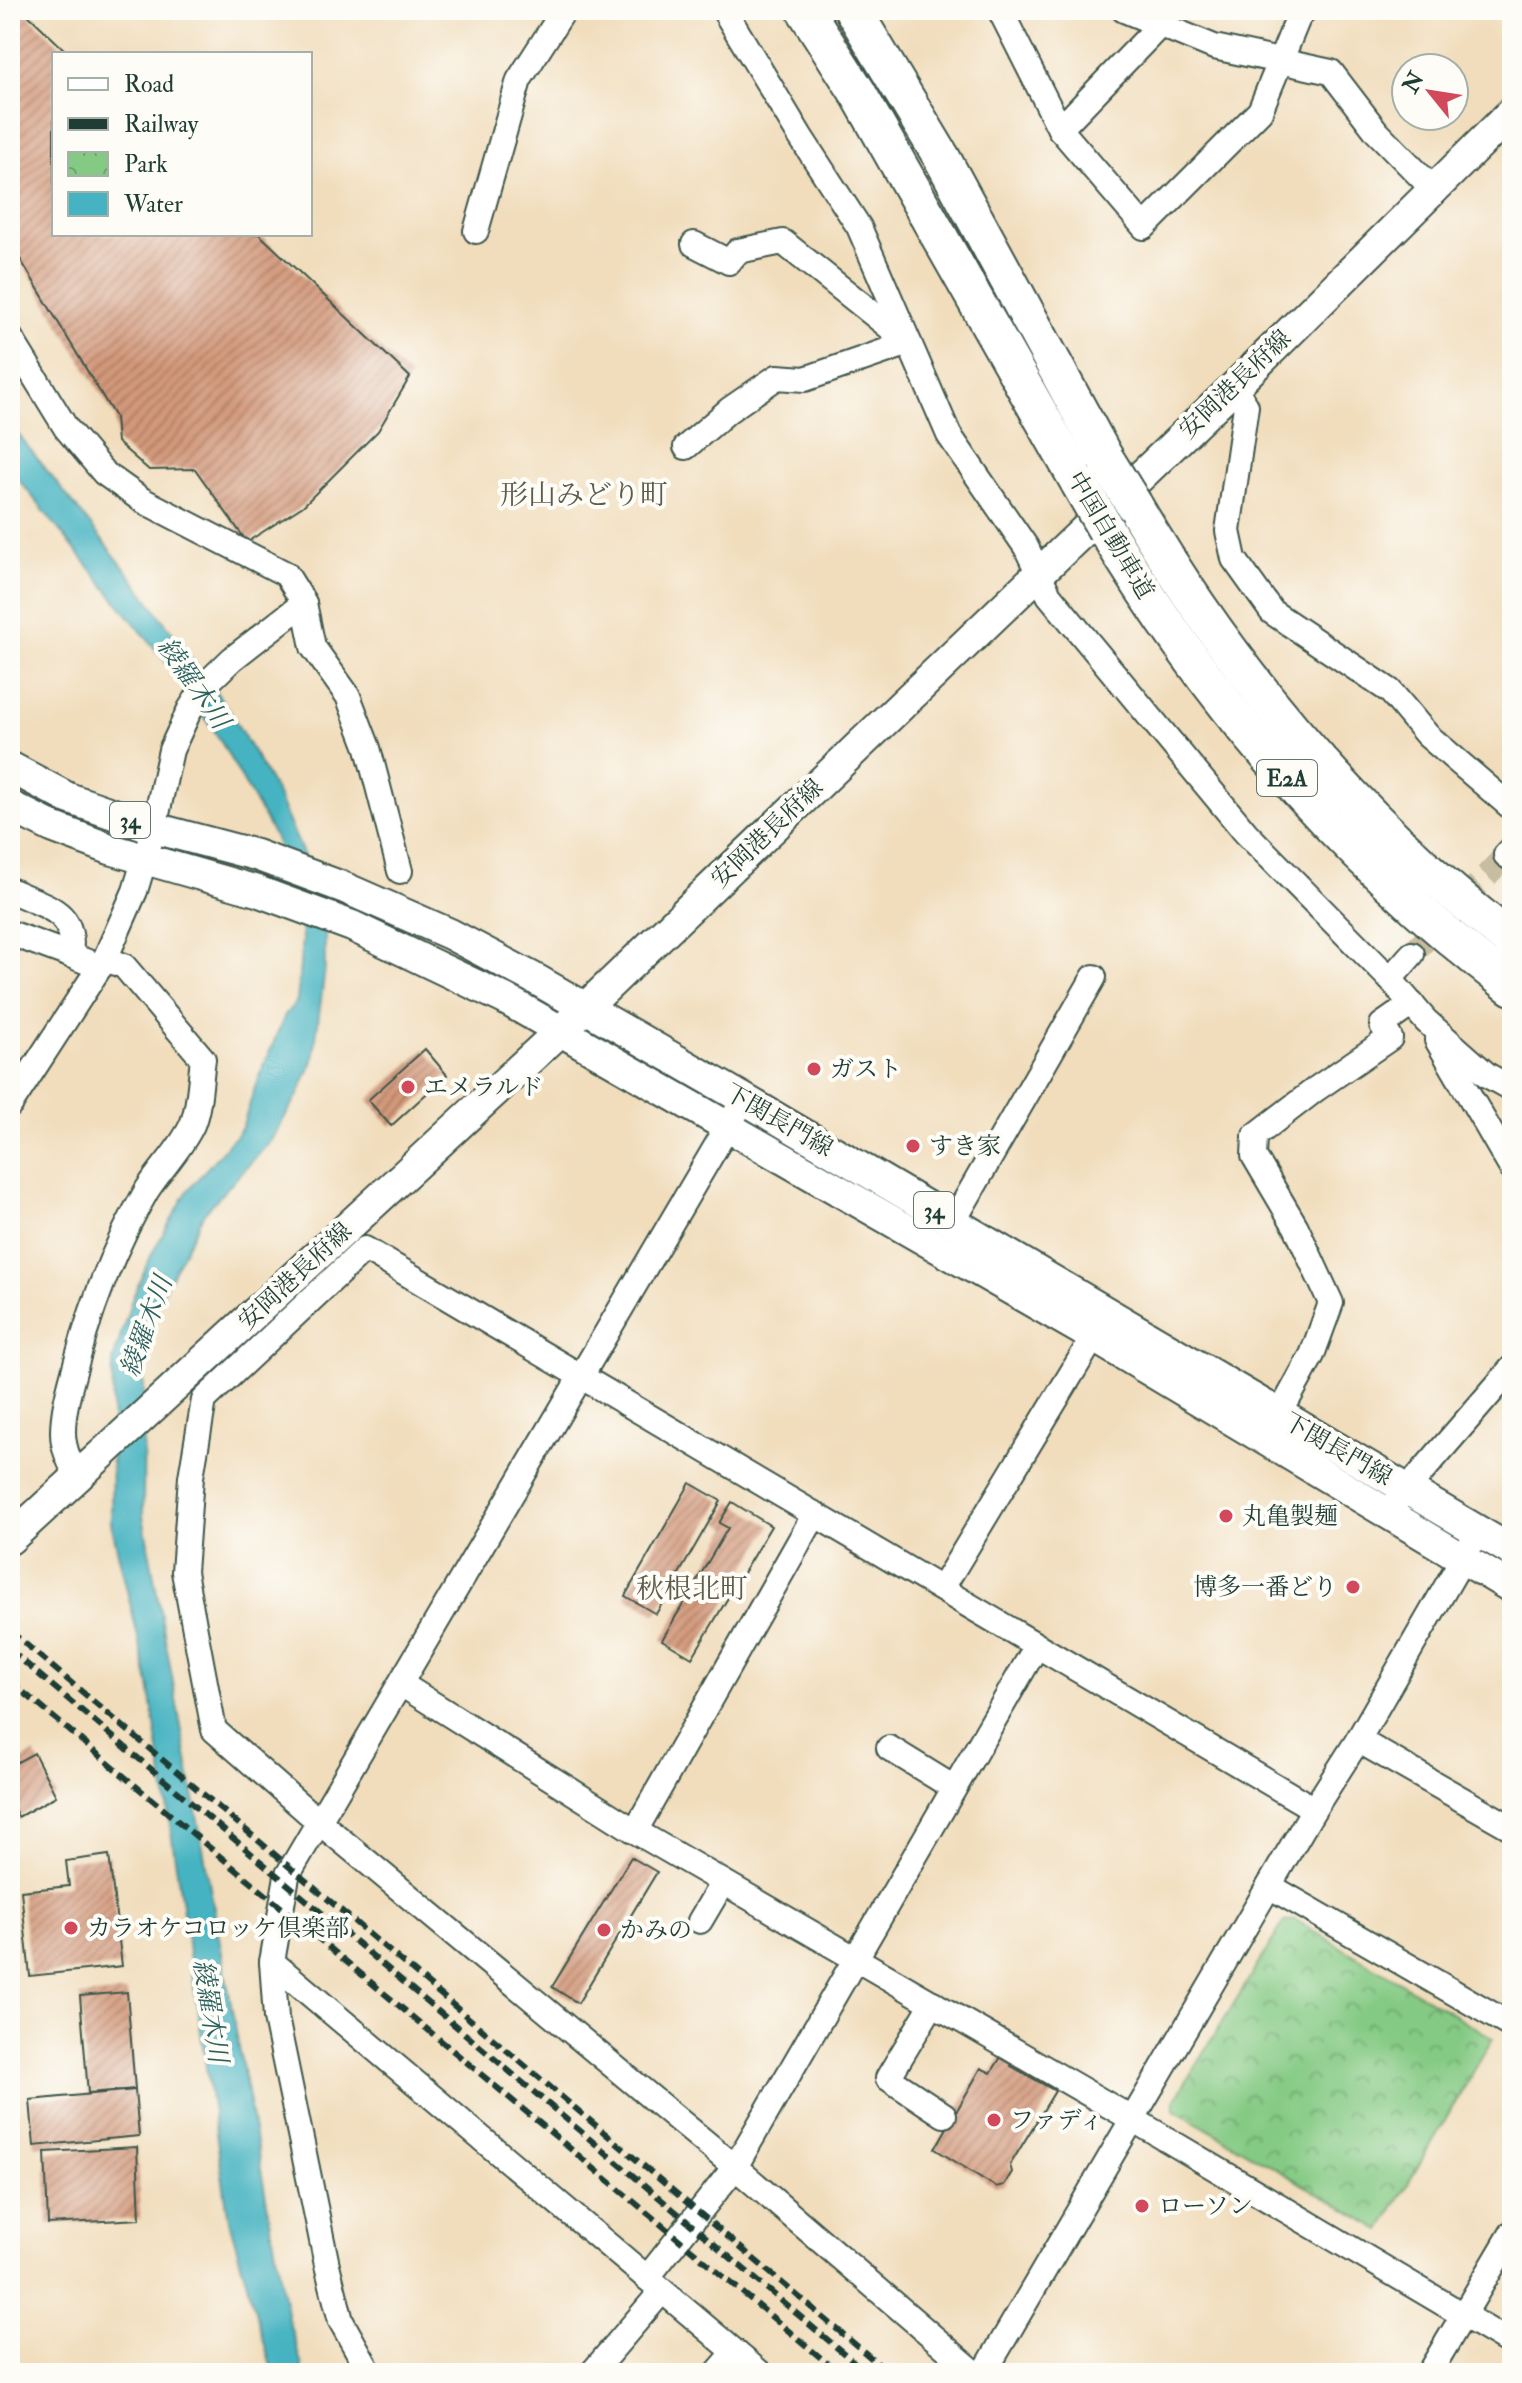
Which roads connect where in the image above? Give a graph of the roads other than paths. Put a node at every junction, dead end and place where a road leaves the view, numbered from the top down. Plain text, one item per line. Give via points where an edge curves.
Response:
1 (564, 10) edge
2 (724, 10) edge
3 (805, 10) edge
4 (853, 10) edge
5 (1000, 10) edge
6 (1124, 10) edge
7 (1305, 10) edge
8 (1160, 25) junction
9 (1281, 60) junction
10 (1512, 112) edge
11 (1060, 129) junction
12 (1433, 189) junction
13 (476, 231) dead end
14 (694, 244) dead end
15 (10, 337) edge
16 (909, 343) junction
17 (1234, 387) junction
18 (686, 447) dead end
19 (1039, 571) junction
20 (304, 603) junction
21 (10, 767) edge
22 (10, 806) edge
23 (1512, 808) edge
24 (154, 828) junction
25 (1512, 849) edge
26 (1512, 859) edge
27 (145, 860) junction
28 (400, 871) dead end
29 (10, 890) edge
30 (10, 933) edge
31 (1512, 942) edge
32 (1412, 954) tunnel mouth
33 (70, 955) junction
34 (102, 963) junction
35 (1094, 977) dead end
36 (1390, 979) junction
37 (1512, 987) edge
38 (584, 1009) junction
39 (1419, 1013) junction
40 (559, 1030) junction
41 (1512, 1089) edge
42 (744, 1099) junction
43 (10, 1105) edge
44 (729, 1125) junction
45 (1512, 1169) edge
46 (953, 1222) junction
47 (1101, 1325) junction
48 (1512, 1368) edge
49 (582, 1375) junction
50 (1272, 1427) junction
51 (83, 1474) junction
52 (1407, 1489) junction
53 (1387, 1513) junction
54 (815, 1514) junction
55 (1479, 1530) junction
56 (10, 1539) edge
57 (1512, 1551) edge
58 (1462, 1558) junction
59 (942, 1588) junction
60 (1512, 1588) edge
61 (1036, 1647) junction
62 (401, 1684) junction
63 (1358, 1740) junction
64 (889, 1748) dead end
65 (954, 1788) junction
66 (1314, 1809) junction
67 (318, 1821) junction
68 (1512, 1828) edge
69 (635, 1831) junction
70 (723, 1882) junction
71 (1271, 1887) junction
72 (700, 1921) dead end
73 (855, 1958) junction
74 (272, 1962) junction
75 (933, 2003) junction
76 (1512, 2026) edge
77 (944, 2115) dead end
78 (1134, 2120) junction
79 (735, 2167) junction
80 (1512, 2233) edge
81 (655, 2285) junction
82 (1464, 2316) junction
83 (1512, 2344) edge
84 (735, 2352) junction
85 (370, 2373) edge
86 (592, 2373) edge
87 (717, 2373) edge
88 (760, 2373) edge
89 (975, 2373) edge
90 (984, 2373) edge
91 (1429, 2373) edge

1 - 13 street via 519,80
2 - 16 street via 859,227
3 - 37 highway, 中国自動車道 / E2A, bridge via 865,105 1106,530 1193,663 1255,744 1324,820 1403,896
4 - 31 highway, 中国自動車道 / E2A, bridge via 942,158 1105,458 1223,641 1284,721 1350,793 1423,867
5 - 11 street
6 - 8 street
7 - 9 street
8 - 9 street via 1214,47
8 - 11 street
9 - 11 street via 1260,111 1144,227
9 - 12 street via 1331,72 1377,132
10 - 12 main road, 安岡港長府線
12 - 17 main road, 安岡港長府線
14 - 16 street via 729,262 738,251 783,242
15 - 20 street via 66,428 104,473 142,500 286,574
16 - 18 street via 805,379 777,377
16 - 19 street via 949,435
17 - 19 main road, 安岡港長府線
17 - 23 street via 1246,406 1228,531 1234,559 1272,612 1390,691 1427,735
19 - 36 street via 1049,595 1195,774
19 - 38 main road, 安岡港長府線
20 - 24 street via 206,684 177,732
20 - 28 street via 313,647 348,696 368,748
21 - 24 main road, 下関長門線 / 34 via 68,798
22 - 27 main road, 下関長門線 / 34
24 - 27 street
24 - 38 main road, 下関長門線 / 34 via 256,855 345,888 450,934
25 - 26 street via 1506,855
27 - 34 street
27 - 40 main road, 下関長門線 / 34 via 257,891 352,926
29 - 33 street via 69,923
30 - 33 street
32 - 36 street
33 - 34 street
34 - 43 street
34 - 51 street via 124,966 203,1059 194,1122 132,1218 86,1325 63,1432 66,1455
35 - 46 street
36 - 39 street
38 - 40 main road, 安岡港長府線
38 - 42 main road, 下関長門線 / 34
39 - 41 street via 1487,1075
39 - 45 street
39 - 50 street via 1382,1025 1390,1038 1255,1136 1254,1156 1296,1227 1331,1303 1312,1355
40 - 44 main road, 下関長門線 / 34
40 - 51 main road, 安岡港長府線
42 - 44 street
42 - 46 main road, 下関長門線 / 34
44 - 47 main road, 下関長門線 / 34
44 - 49 street
46 - 47 main road, 下関長門線 / 34
47 - 50 main road, 下関長門線 / 34
47 - 59 street
48 - 52 street
49 - 54 street
49 - 62 street
49 - 67 street via 365,1249 204,1400 191,1477 184,1572 214,1730
50 - 52 main road, 下関長門線 / 34
50 - 53 main road, 下関長門線 / 34
51 - 56 main road, 安岡港長府線
52 - 53 street
52 - 55 main road, 下関長門線 / 34
53 - 58 main road, 下関長門線 / 34
54 - 59 street
54 - 69 street
55 - 57 main road, 下関長門線 / 34
55 - 58 street
58 - 60 main road, 下関長門線 / 34
58 - 63 street
59 - 61 street
61 - 65 street
61 - 66 street
62 - 67 street
62 - 69 street
63 - 66 street
63 - 68 street
64 - 65 street
65 - 73 street
66 - 71 street
67 - 74 street via 287,1876
67 - 79 street
69 - 70 street
70 - 72 street
70 - 73 street
71 - 76 street
71 - 78 street
73 - 75 street
73 - 79 street
74 - 81 street
74 - 85 street via 276,2018 327,2265 341,2321
75 - 77 street via 888,2078
75 - 78 street
78 - 82 street
78 - 90 street
79 - 81 street
79 - 89 street
80 - 82 street
81 - 84 street
81 - 86 street
82 - 83 street
82 - 91 street
84 - 87 street
84 - 88 street

